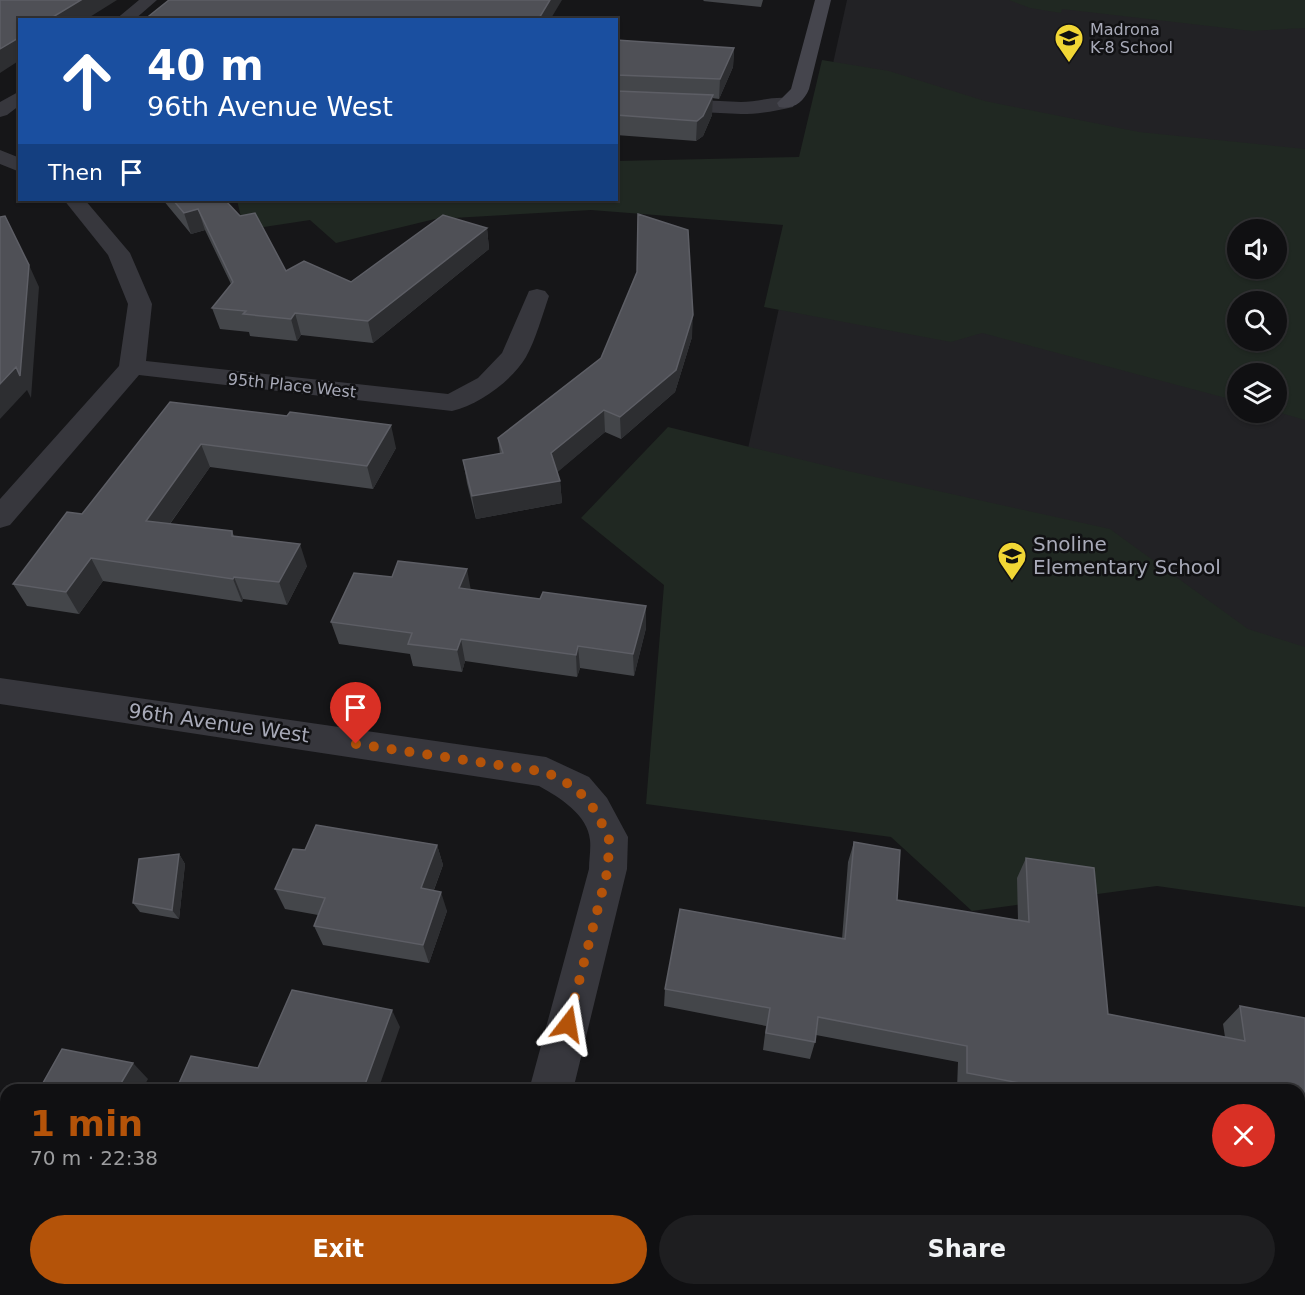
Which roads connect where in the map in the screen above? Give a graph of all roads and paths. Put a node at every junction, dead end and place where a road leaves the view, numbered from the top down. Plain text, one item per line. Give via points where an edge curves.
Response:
1 (149, 0) edge
2 (824, 0) edge
3 (126, 18) edge
4 (18, 98) edge
5 (618, 102) edge
6 (786, 103) joint
7 (0, 111) edge
8 (0, 156) edge
9 (18, 165) edge
10 (75, 201) edge
11 (537, 296) dead end
12 (132, 367) junction
13 (0, 518) edge
14 (0, 691) edge
15 (553, 1084) edge

1 - 3 street
2 - 6 street via 800,89
4 - 7 street
5 - 6 street via 741,108
8 - 9 street
10 - 12 street via 119,253 140,304
11 - 12 street, 95th Place West via 514,356 487,384 452,403
12 - 13 street
14 - 15 street, 96th Avenue West via 546,772 576,788 594,809 609,837 608,869

